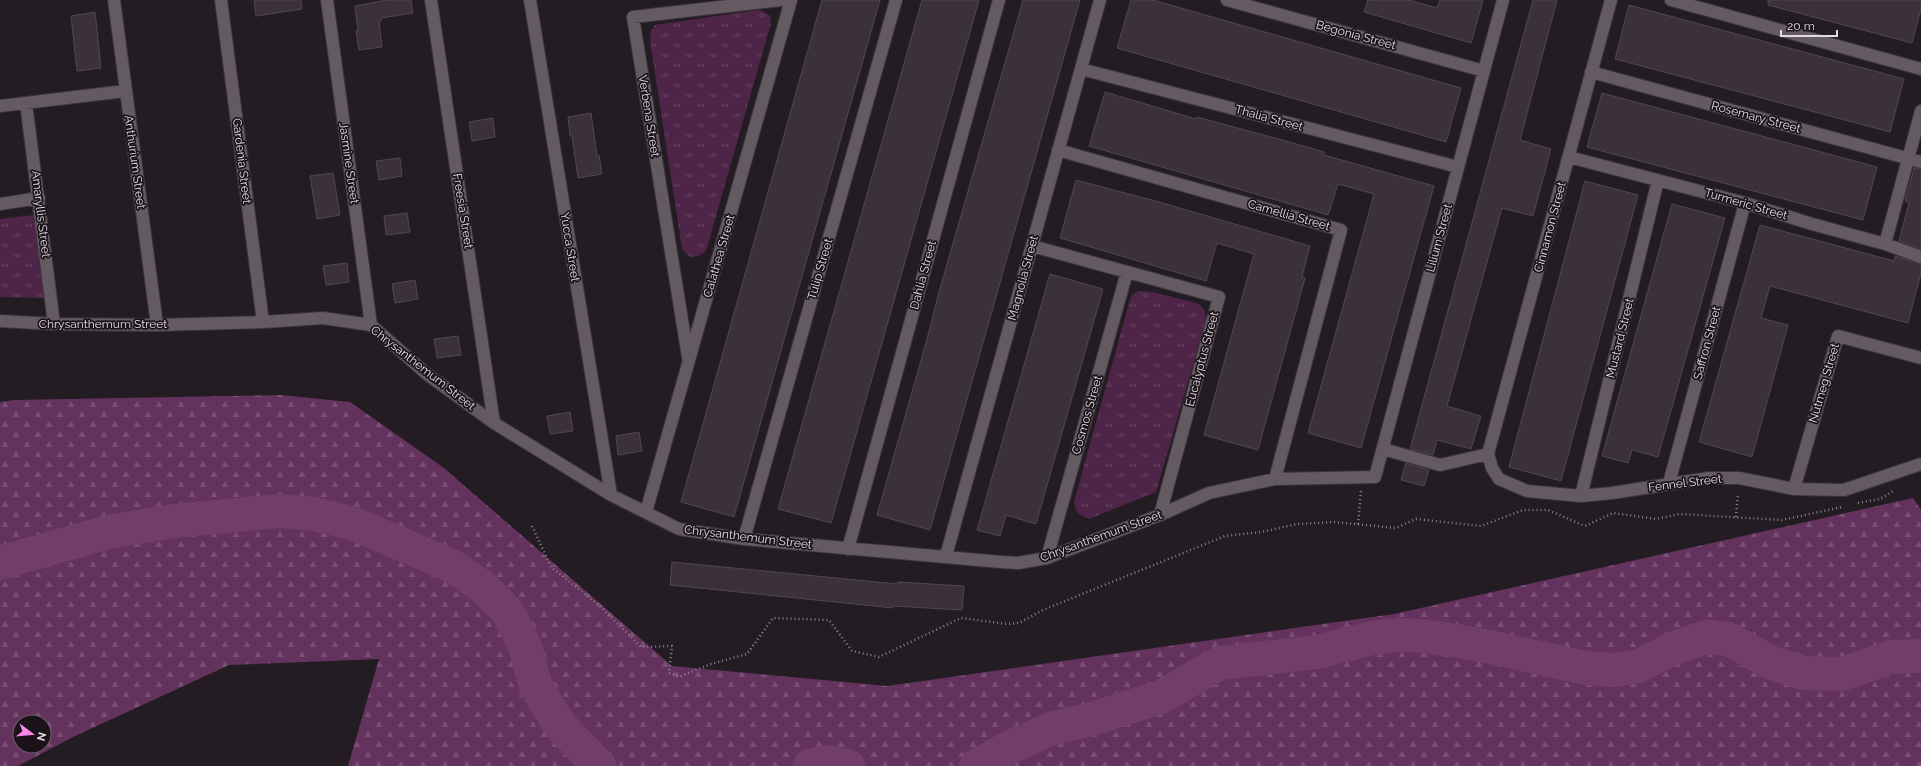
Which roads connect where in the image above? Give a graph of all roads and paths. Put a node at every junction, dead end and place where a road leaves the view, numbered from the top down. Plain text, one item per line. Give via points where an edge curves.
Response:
1 (114, 0) edge
2 (221, 0) edge
3 (327, 0) edge
4 (431, 0) edge
5 (530, 0) edge
6 (780, 0) edge
7 (792, 0) edge
8 (896, 0) edge
9 (999, 0) edge
10 (1100, 0) edge
11 (1228, 0) edge
12 (1503, 0) edge
13 (1611, 0) edge
14 (1671, 0) edge
15 (1081, 69) junction
16 (1921, 69) edge
17 (1484, 71) junction
18 (1591, 72) junction
19 (125, 91) junction
20 (26, 103) junction
21 (0, 106) edge
22 (1921, 111) edge
23 (1058, 150) junction
24 (1569, 157) junction
25 (1909, 158) junction
26 (1921, 162) edge
27 (1458, 167) junction
28 (1658, 180) junction
29 (39, 198) junction
30 (1745, 203) junction
31 (0, 204) edge
32 (1885, 244) junction
33 (1032, 246) junction
34 (1921, 257) edge
35 (1127, 272) junction
36 (0, 321) edge
37 (263, 322) junction
38 (54, 324) junction
39 (157, 325) junction
40 (371, 325) junction
41 (1921, 358) edge
42 (689, 362) junction
43 (494, 423) junction
44 (1382, 449) junction
45 (1488, 454) junction
46 (1921, 464) edge
47 (1369, 477) junction
48 (1739, 478) junction
49 (1275, 480) junction
50 (1669, 483) junction
51 (1794, 489) junction
52 (1897, 489) dead end
53 (611, 494) junction
54 (1581, 496) junction
55 (1858, 503) dead end
56 (1842, 507) dead end
57 (646, 512) junction
58 (1160, 515) junction
59 (1736, 517) junction
60 (1358, 524) junction
61 (532, 526) dead end
62 (744, 539) junction
63 (848, 549) junction
64 (946, 556) junction
65 (1047, 558) junction

1 - 19 street, Anthurium Street
2 - 37 street, Gardenia Street
3 - 40 street, Jasmine Street
4 - 43 street, Freesia Street
5 - 53 street, Yucca Street
6 - 42 street, Verbena Street via 633,17
7 - 42 street, Calathea Street
8 - 62 street, Tulip Street
9 - 63 street, Dahlia Street
10 - 15 street, Magnolia Street
11 - 17 street, Begonia Street
12 - 17 street, Lilium Street
13 - 18 street, Cinnamon Street
14 - 16 street
15 - 23 street, Magnolia Street
15 - 27 street, Thalia Street
17 - 27 street, Lilium Street
18 - 24 street, Cinnamon Street
18 - 25 street, Rosemary Street
19 - 20 street
19 - 39 street, Anthurium Street
20 - 21 street
20 - 29 street, Amaryllis Street
22 - 25 street
23 - 33 street, Magnolia Street
23 - 49 street, Camellia Street via 1341,230
24 - 28 street, Turmeric Street
24 - 45 street, Cinnamon Street
25 - 26 street, Rosemary Street
25 - 32 street
27 - 44 street, Lilium Street
28 - 30 street, Turmeric Street
28 - 54 street, Mustard Street
29 - 31 street
29 - 38 street, Amaryllis Street
30 - 32 street, Turmeric Street
30 - 50 street, Saffron Street
32 - 34 street, Turmeric Street
33 - 35 street, Eucalyptus Street
33 - 64 street, Magnolia Street
35 - 58 street, Eucalyptus Street via 1219,297
35 - 65 street, Cosmos Street
36 - 38 street, Chrysanthemum Street
37 - 39 street, Chrysanthemum Street
37 - 40 street, Chrysanthemum Street via 323,318
38 - 39 street, Chrysanthemum Street
40 - 43 street, Chrysanthemum Street via 428,375
41 - 51 street, Nutmeg Street via 1838,336
42 - 57 street, Calathea Street
43 - 53 street, Chrysanthemum Street
44 - 45 street via 1440,465
44 - 47 street, Lilium Street
45 - 54 street, Fennel Street via 1499,479 1527,491
46 - 51 street, Fennel Street via 1844,490
47 - 49 street, Chrysanthemum Street
47 - 60 path
48 - 50 street, Fennel Street via 1709,478
48 - 51 street, Fennel Street
48 - 59 path
49 - 58 street, Chrysanthemum Street via 1209,493
50 - 54 street, Fennel Street
52 - 55 path via 1880,499
53 - 57 street, Chrysanthemum Street
56 - 59 path via 1782,520
57 - 62 street, Chrysanthemum Street via 679,529
58 - 65 street, Chrysanthemum Street
59 - 60 path via 1680,514 1656,519 1613,513 1585,526 1548,510 1523,510 1481,526 1416,520 1396,528
60 - 61 path via 1298,524 1225,536 1042,610 1019,623 1007,624 961,618 879,657 852,651 829,620 773,618 748,654 711,664 682,676 669,673 672,646 641,647 600,606 551,567
62 - 63 street, Chrysanthemum Street
63 - 64 street, Chrysanthemum Street
64 - 65 street, Chrysanthemum Street via 1018,563

